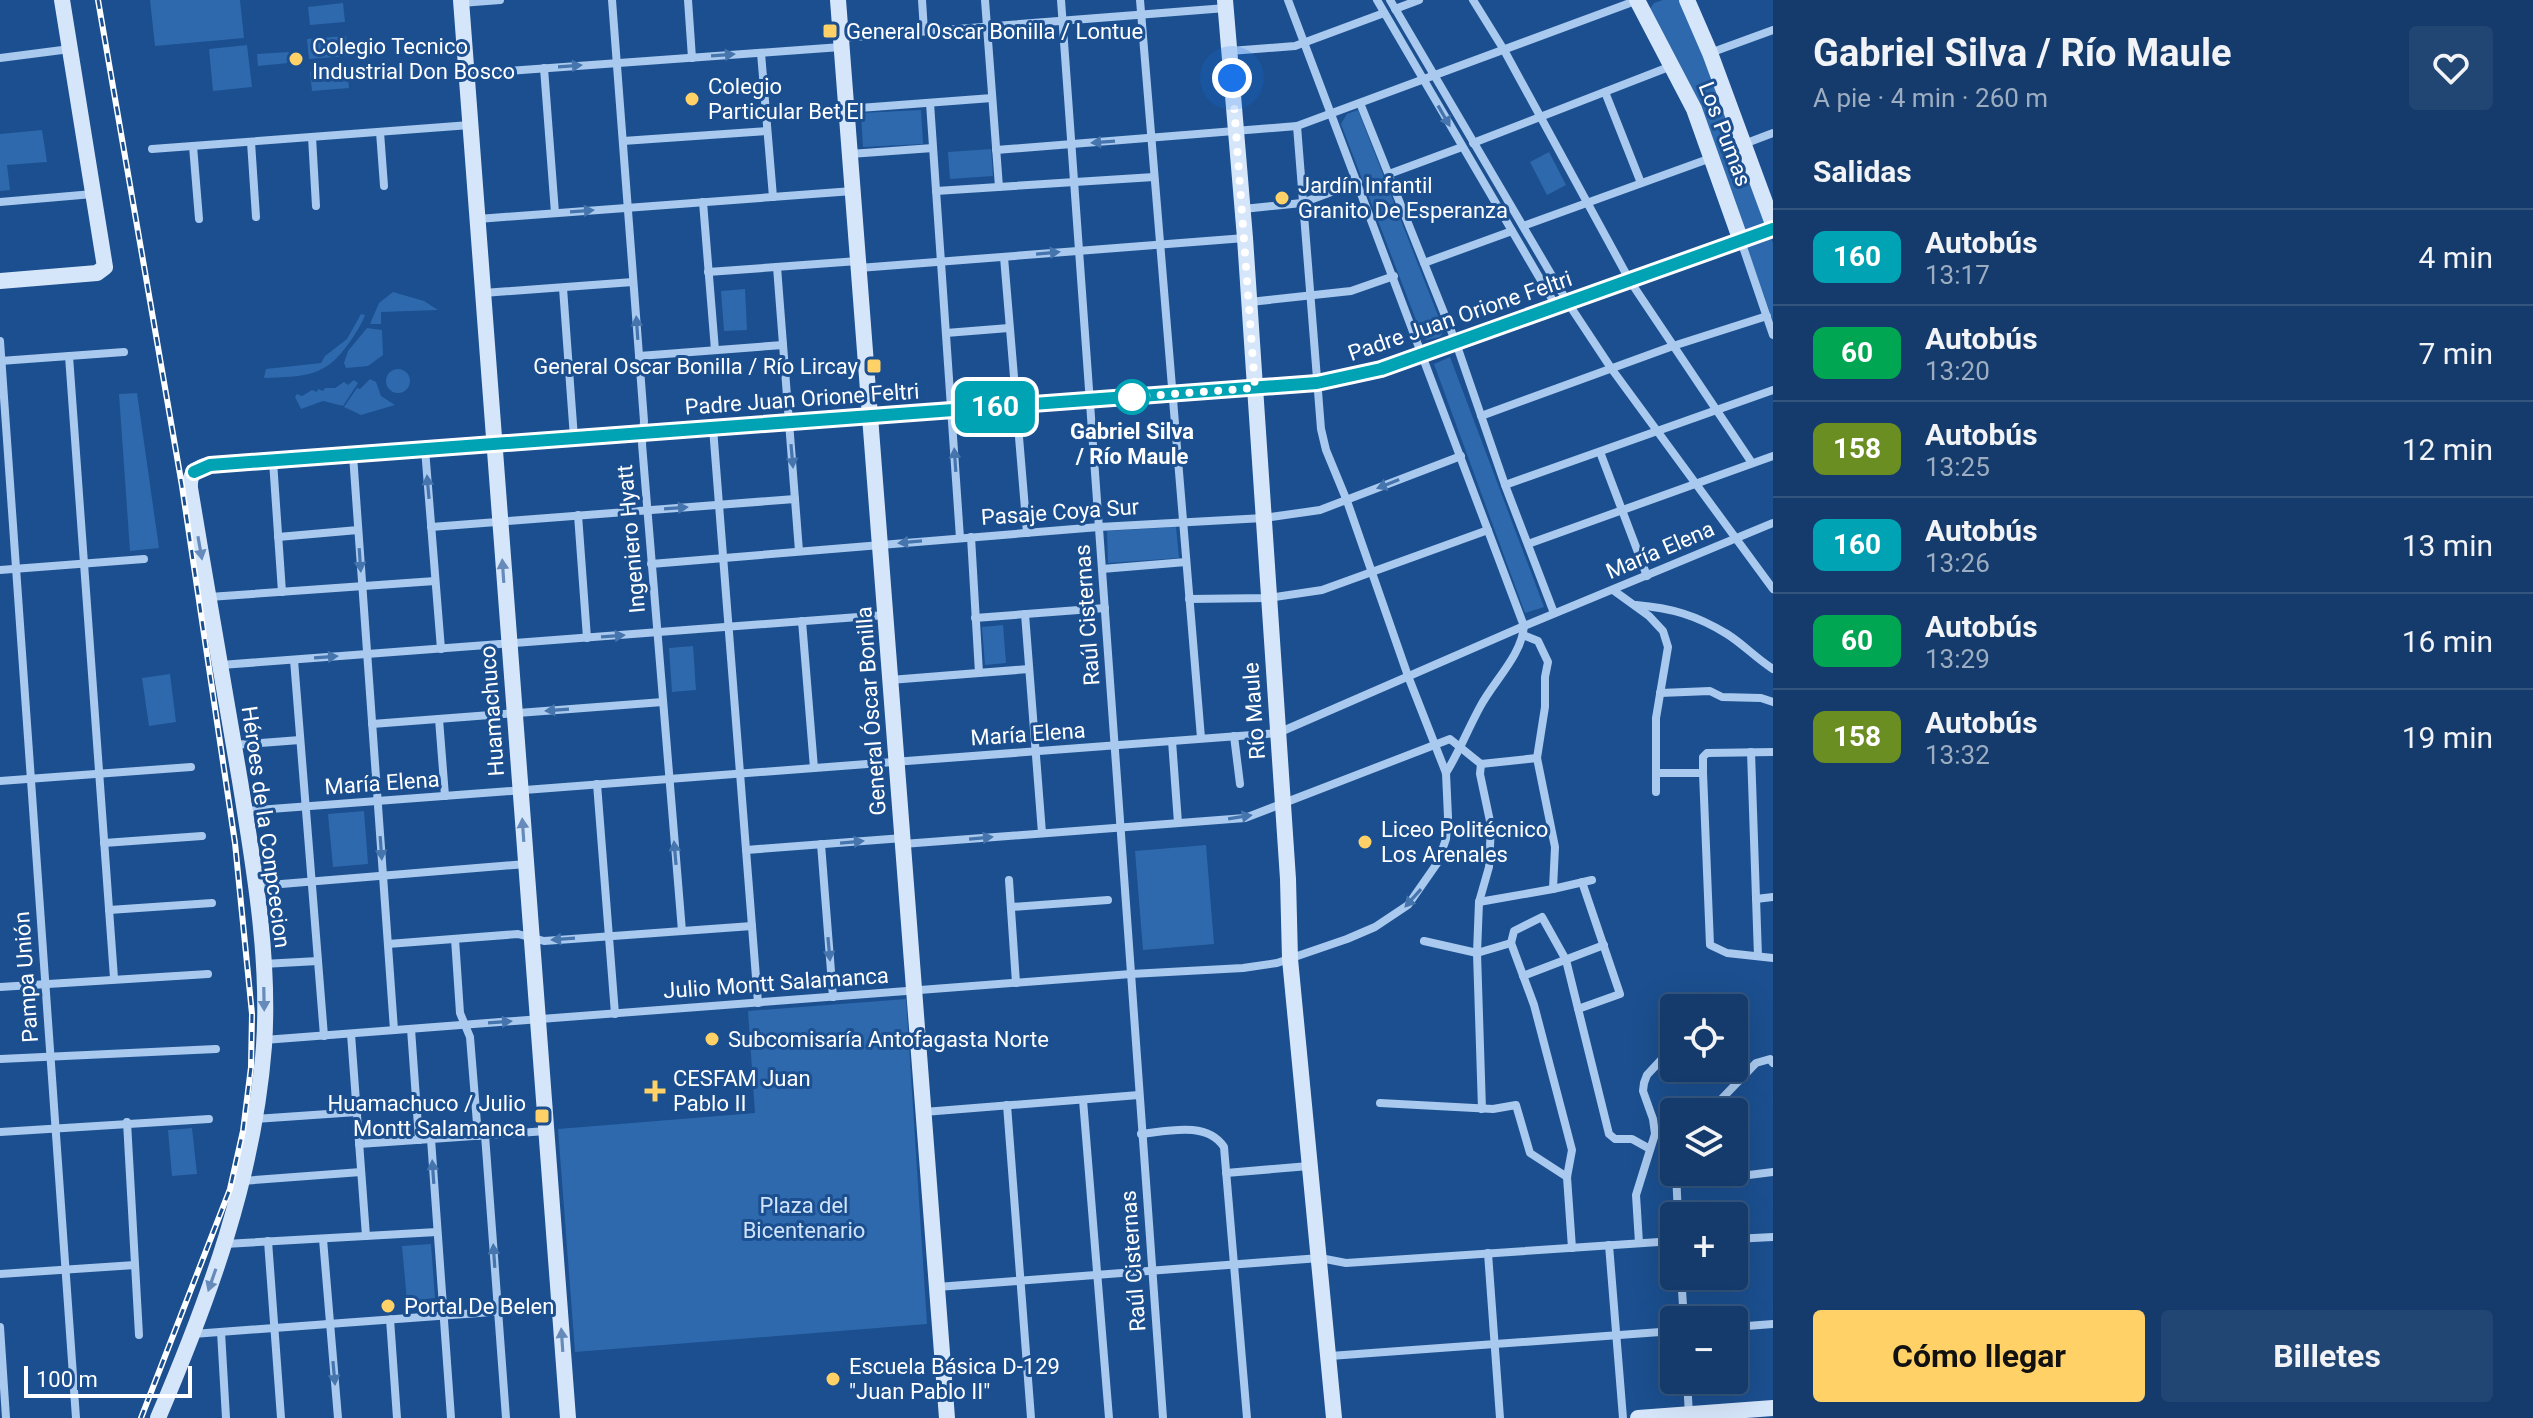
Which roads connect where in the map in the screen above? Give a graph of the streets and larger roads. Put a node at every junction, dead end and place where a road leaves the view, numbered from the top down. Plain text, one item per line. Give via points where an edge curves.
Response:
1 (62, 0) edge
2 (500, 0) edge
3 (612, 0) edge
4 (688, 0) edge
5 (838, 0) edge
6 (922, 0) edge
7 (985, 0) edge
8 (1061, 0) edge
9 (1140, 0) edge
10 (1288, 0) edge
11 (1377, 0) edge
12 (1390, 0) edge
13 (1419, 0) edge
14 (1473, 0) edge
15 (1638, 0) edge
16 (1687, 0) edge
17 (461, 2) edge
18 (1226, 4) edge
19 (1395, 9) junction
20 (1384, 13) junction
21 (1141, 15) junction
22 (1062, 21) junction
23 (987, 27) junction
24 (1773, 30) edge
25 (924, 31) junction
26 (841, 42) junction
27 (1305, 43) junction
28 (70, 49) junction
29 (1504, 50) junction
30 (1230, 51) junction
31 (761, 53) junction
32 (1710, 53) junction
33 (0, 58) edge
34 (692, 58) junction
35 (617, 63) junction
36 (1674, 65) junction
37 (544, 68) junction
38 (466, 74) junction
39 (1434, 76) junction
40 (1423, 80) junction
41 (1605, 92) junction
42 (992, 98) junction
43 (930, 103) junction
44 (1360, 103) junction
45 (846, 109) junction
46 (1332, 113) junction
47 (1541, 117) junction
48 (470, 125) junction
49 (1297, 126) junction
50 (767, 131) junction
51 (380, 132) junction
52 (1236, 132) junction
53 (1773, 133) edge
54 (312, 137) junction
55 (1151, 139) junction
56 (623, 141) junction
57 (251, 142) junction
58 (1473, 143) junction
59 (1744, 144) junction
60 (1071, 145) junction
61 (193, 146) junction
62 (1462, 147) junction
63 (933, 148) junction
64 (152, 149) dead end
65 (996, 150) junction
66 (850, 154) junction
67 (1711, 158) junction
68 (1389, 174) junction
69 (1154, 177) junction
70 (1074, 182) junction
71 (1358, 182) junction
72 (1641, 183) junction
73 (384, 186) dead end
74 (999, 187) junction
75 (853, 191) junction
76 (936, 191) junction
77 (94, 194) junction
78 (773, 197) junction
79 (0, 202) edge
80 (703, 202) junction
81 (1302, 203) junction
82 (1588, 203) junction
83 (316, 206) dead end
84 (628, 207) junction
85 (1243, 209) junction
86 (555, 213) junction
87 (256, 217) dead end
88 (199, 219) dead end
89 (477, 219) junction
90 (1523, 226) junction
91 (1773, 227) edge
92 (1512, 231) junction
93 (1245, 238) junction
94 (1741, 241) junction
95 (1160, 244) junction
96 (1079, 251) junction
97 (1004, 257) junction
98 (941, 262) junction
99 (1424, 263) junction
100 (858, 264) junction
101 (777, 267) junction
102 (708, 272) junction
103 (1394, 276) junction
104 (0, 281) edge
105 (1630, 281) junction
106 (633, 282) junction
107 (563, 288) junction
108 (482, 293) junction
109 (1309, 297) junction
110 (1249, 302) junction
111 (1562, 305) junction
112 (1767, 316) junction
113 (1009, 328) junction
114 (946, 333) junction
115 (1773, 335) edge
116 (0, 341) edge
117 (1456, 343) junction
118 (783, 345) junction
119 (1673, 346) junction
120 (715, 350) junction
121 (124, 352) dead end
122 (1423, 354) junction
123 (69, 356) junction
124 (639, 356) junction
125 (1, 361) edge
126 (1611, 368) junction
127 (1317, 383) junction
128 (1255, 388) junction
129 (1773, 390) edge
130 (1172, 394) junction
131 (1090, 400) junction
132 (1016, 405) junction
133 (1715, 409) junction
134 (951, 410) junction
135 (870, 416) junction
136 (1481, 416) junction
137 (789, 422) junction
138 (713, 428) junction
139 (1656, 430) junction
140 (643, 433) junction
141 (574, 438) junction
142 (493, 444) junction
143 (425, 449) junction
144 (1600, 452) junction
145 (353, 455) junction
146 (1461, 456) junction
147 (1773, 456) edge
148 (272, 461) junction
149 (1752, 463) junction
150 (194, 472) joint
151 (1695, 483) junction
152 (1505, 485) junction
153 (795, 499) junction
154 (1347, 501) junction
155 (719, 504) junction
156 (647, 510) junction
157 (1622, 511) junction
158 (578, 515) junction
159 (1264, 518) junction
160 (499, 521) junction
161 (1183, 521) junction
162 (1773, 523) edge
163 (431, 527) junction
164 (1099, 527) junction
165 (358, 530) junction
166 (1488, 530) junction
167 (1027, 533) junction
168 (278, 537) junction
169 (971, 537) junction
170 (960, 538) junction
171 (1736, 538) junction
172 (880, 544) junction
173 (1528, 544) junction
174 (799, 551) junction
175 (723, 558) junction
176 (144, 559) dead end
177 (1186, 562) junction
178 (84, 564) junction
179 (651, 564) junction
180 (16, 569) junction
181 (1102, 569) junction
182 (0, 570) edge
183 (1373, 573) junction
184 (1647, 576) junction
185 (435, 581) junction
186 (362, 586) junction
187 (1773, 589) edge
188 (1613, 590) junction
189 (282, 592) junction
190 (209, 597) junction
191 (1268, 598) junction
192 (1189, 599) junction
193 (1635, 605) junction
194 (1105, 608) junction
195 (1554, 613) junction
196 (1025, 614) junction
197 (885, 615) junction
198 (975, 618) junction
199 (802, 621) junction
200 (729, 627) junction
201 (1523, 630) junction
202 (657, 632) junction
203 (587, 638) junction
204 (508, 644) junction
205 (441, 649) junction
206 (367, 654) junction
207 (294, 660) junction
208 (221, 665) junction
209 (1029, 669) junction
210 (1773, 669) edge
211 (979, 673) junction
212 (1408, 676) junction
213 (890, 680) junction
214 (1660, 693) junction
215 (663, 702) junction
216 (1773, 702) edge
217 (514, 713) junction
218 (439, 719) junction
219 (372, 724) junction
220 (1278, 733) junction
221 (1234, 736) junction
222 (1201, 738) junction
223 (300, 740) junction
224 (1172, 741) junction
225 (1434, 744) junction
226 (234, 745) junction
227 (1115, 745) junction
228 (1462, 747) junction
229 (1035, 751) junction
230 (1751, 752) junction
231 (1773, 752) edge
232 (1537, 758) junction
233 (897, 762) junction
234 (1481, 764) junction
235 (191, 767) dead end
236 (814, 768) junction
237 (740, 773) junction
238 (1446, 773) junction
239 (1656, 773) junction
240 (1703, 773) junction
241 (99, 774) junction
242 (31, 779) junction
243 (669, 779) junction
244 (0, 781) edge
245 (597, 784) junction
246 (1240, 784) dead end
247 (520, 790) junction
248 (1656, 792) dead end
249 (445, 796) junction
250 (378, 801) junction
251 (1283, 805) junction
252 (306, 807) junction
253 (245, 811) junction
254 (1178, 823) junction
255 (1121, 827) junction
256 (1042, 833) junction
257 (202, 836) dead end
258 (903, 841) junction
259 (104, 843) junction
260 (821, 844) junction
261 (746, 850) junction
262 (526, 864) junction
263 (383, 875) junction
264 (1009, 880) dead end
265 (312, 881) junction
266 (256, 886) junction
267 (1553, 889) junction
268 (1773, 897) edge
269 (1756, 899) junction
270 (1108, 900) dead end
271 (1479, 902) junction
272 (212, 903) dead end
273 (1011, 907) junction
274 (109, 910) junction
275 (752, 926) junction
276 (682, 931) junction
277 (609, 936) junction
278 (531, 937) junction
279 (455, 939) junction
280 (1424, 941) dead end
281 (1511, 943) junction
282 (388, 944) junction
283 (1604, 945) junction
284 (1477, 953) junction
285 (1758, 956) junction
286 (1773, 958) edge
287 (1290, 959) junction
288 (1566, 960) junction
289 (318, 961) junction
290 (263, 964) junction
291 (208, 974) dead end
292 (1131, 974) junction
293 (1523, 976) junction
294 (114, 978) junction
295 (45, 983) junction
296 (1016, 983) junction
297 (0, 987) edge
298 (914, 991) junction
299 (833, 997) junction
300 (758, 1003) junction
301 (1578, 1009) junction
302 (615, 1014) junction
303 (538, 1019) junction
304 (466, 1025) junction
305 (411, 1029) junction
306 (394, 1030) junction
307 (351, 1034) junction
308 (324, 1036) junction
309 (264, 1040) junction
310 (216, 1049) dead end
311 (50, 1056) junction
312 (0, 1059) edge
313 (1660, 1061) edge
314 (1772, 1061) edge
315 (1139, 1095) junction
316 (1722, 1098) edge
317 (1083, 1100) junction
318 (1380, 1103) dead end
319 (1007, 1105) junction
320 (1482, 1109) junction
321 (357, 1112) junction
322 (923, 1112) junction
323 (209, 1119) dead end
324 (255, 1119) junction
325 (127, 1122) junction
326 (55, 1128) junction
327 (546, 1131) junction
328 (0, 1132) edge
329 (1141, 1134) junction
330 (481, 1135) junction
331 (431, 1139) junction
332 (419, 1140) junction
333 (359, 1144) junction
334 (1650, 1149) junction
335 (1312, 1166) junction
336 (361, 1172) junction
337 (1773, 1172) edge
338 (1226, 1173) junction
339 (1748, 1175) edge
340 (1567, 1177) junction
341 (242, 1181) junction
342 (437, 1232) junction
343 (366, 1236) junction
344 (1773, 1237) edge
345 (1748, 1238) edge
346 (323, 1239) junction
347 (268, 1241) junction
348 (1660, 1242) edge
349 (1639, 1243) junction
350 (224, 1244) junction
351 (1609, 1245) junction
352 (1572, 1248) junction
353 (1488, 1253) junction
354 (1320, 1258) junction
355 (135, 1265) junction
356 (1234, 1265) junction
357 (65, 1269) junction
358 (1152, 1271) junction
359 (0, 1274) edge
360 (1098, 1275) junction
361 (1021, 1281) junction
362 (937, 1287) junction
363 (559, 1307) junction
364 (498, 1312) junction
365 (443, 1316) junction
366 (390, 1319) junction
367 (330, 1324) junction
368 (1773, 1324) edge
369 (1748, 1326) edge
370 (0, 1327) edge
371 (274, 1328) junction
372 (221, 1332) junction
373 (1660, 1332) edge
374 (193, 1334) junction
375 (139, 1335) dead end
376 (1616, 1335) junction
377 (1495, 1344) junction
378 (1330, 1356) junction
379 (1688, 1394) edge
380 (1773, 1408) edge
381 (1689, 1416) edge
382 (6, 1418) edge
383 (76, 1418) edge
384 (160, 1418) edge
385 (226, 1418) edge
386 (281, 1418) edge
387 (338, 1418) edge
388 (397, 1418) edge
389 (451, 1418) edge
390 (506, 1418) edge
391 (568, 1418) edge
392 (947, 1418) edge
393 (1031, 1418) edge
394 (1109, 1418) edge
395 (1163, 1418) edge
396 (1247, 1418) edge
397 (1334, 1418) edge
398 (1500, 1418) edge
399 (1623, 1418) edge
400 (1638, 1418) edge

1 - 28 street
2 - 17 street
3 - 35 street, Ingeniero Hyatt
4 - 34 street
5 - 26 street, General Óscar Bonilla
6 - 25 street
7 - 23 street
8 - 22 street, Raúl Cisternas
9 - 21 street
10 - 27 street
11 - 20 street
12 - 19 street
13 - 19 street
14 - 29 street
15 - 29 street
15 - 36 street, Los Pumas
16 - 32 street
17 - 38 street, Huamachuco
18 - 21 street
18 - 30 street, Río Maule
19 - 39 street
20 - 27 street
20 - 40 street
21 - 22 street
21 - 55 street
22 - 23 street
22 - 60 street, Raúl Cisternas
23 - 25 street
23 - 42 street
24 - 32 street
25 - 26 street
26 - 31 street
26 - 45 street, General Óscar Bonilla
27 - 30 street
27 - 46 street
28 - 33 street
28 - 77 street
29 - 39 street
29 - 47 street
30 - 52 street, Río Maule
34 -> 31 street
31 - 50 street
32 - 59 street
34 - 35 street
37 -> 35 street
35 - 56 street, Ingeniero Hyatt
36 - 41 street
36 - 67 street, Los Pumas
37 - 38 street
37 - 86 street
38 - 48 street, Huamachuco
39 - 40 street
39 - 58 street
40 - 44 street
40 -> 62 street
41 - 47 street
41 - 72 street
42 - 43 street
42 - 65 street
43 - 45 street
43 - 63 street
44 - 46 street
44 - 68 street
45 - 66 street, General Óscar Bonilla
46 - 49 street
46 - 71 street
47 - 58 street
47 - 82 street
48 - 51 street
48 - 89 street, Huamachuco
49 - 52 street
49 - 81 street
50 - 56 street
50 - 78 street
51 - 54 street
51 - 73 street
52 - 55 street
52 - 85 street, Río Maule
53 - 59 street
54 - 57 street
54 - 83 street
55 -> 60 street
55 - 69 street
56 - 84 street, Ingeniero Hyatt
57 - 61 street
57 - 87 street
58 - 90 street
59 - 91 street
60 - 65 street
60 - 70 street, Raúl Cisternas
61 - 64 street
61 - 88 street
62 - 68 street
62 - 92 street
63 - 66 street
63 - 76 street
65 - 74 street
66 - 75 street, General Óscar Bonilla
67 - 72 street
67 - 94 street, Los Pumas
68 - 99 street
69 - 70 street
69 - 95 street
70 - 74 street
70 - 96 street, Raúl Cisternas
71 - 81 street
71 - 103 street
72 - 82 street
74 - 76 street
75 - 78 street
75 - 100 street, General Óscar Bonilla
76 - 98 street
77 - 79 street
77 - 104 street via 103,270
78 - 80 street
80 - 84 street
80 - 102 street
81 - 85 street
81 - 109 street
82 - 90 street
82 - 105 street
86 -> 84 street
84 - 106 street, Ingeniero Hyatt
85 - 93 street, Río Maule
86 - 89 street
89 - 108 street, Huamachuco
90 - 111 street
91 - 94 street, Padre Juan Orione Feltri
92 - 99 street
92 - 111 street
93 - 95 street
93 - 110 street, Río Maule
94 - 105 street, Padre Juan Orione Feltri
94 - 112 street, Los Pumas
95 - 96 street
95 - 130 street
97 -> 96 street
96 - 131 street, Raúl Cisternas
97 - 98 street
97 - 113 street
98 - 100 street
98 - 114 street
99 - 117 street
100 - 101 street
100 - 135 street, General Óscar Bonilla
101 - 102 street
101 - 118 street
102 - 120 street
103 - 109 street via 1351,291
103 - 122 street
105 - 111 street, Padre Juan Orione Feltri
105 - 119 street
106 - 107 street
124 -> 106 street, Ingeniero Hyatt
107 - 108 street
107 - 141 street
108 - 142 street, Huamachuco
109 - 110 street
109 - 127 street
110 - 128 street, Río Maule
111 - 117 street, Padre Juan Orione Feltri
111 - 126 street
112 - 115 street, Los Pumas
112 - 119 street
113 - 114 street
113 - 132 street
114 - 134 street
116 - 125 street, Pampa Unión
117 - 122 street, Padre Juan Orione Feltri
117 - 136 street
118 - 120 street
118 - 137 street
119 - 126 street
119 - 133 street
120 - 124 street
121 - 123 street
122 - 127 street, Padre Juan Orione Feltri
122 - 146 street
123 - 125 street
123 - 178 street
124 - 140 street, Ingeniero Hyatt
125 - 180 street, Pampa Unión
126 - 136 street
126 - 139 street
127 - 128 street, Padre Juan Orione Feltri
127 - 154 street via 1326,450
128 - 130 street, Padre Juan Orione Feltri
128 - 159 street, Río Maule
129 - 133 street
130 - 131 street, Padre Juan Orione Feltri
130 - 161 street
131 - 132 street, Padre Juan Orione Feltri
131 - 164 street, Raúl Cisternas
132 - 134 street, Padre Juan Orione Feltri
132 - 167 street
133 - 139 street
133 - 149 street
134 - 135 street, Padre Juan Orione Feltri
170 -> 134 street
135 - 137 street, Padre Juan Orione Feltri
135 - 172 street, General Óscar Bonilla
136 - 152 street
137 - 138 street, Padre Juan Orione Feltri
137 -> 153 street
138 - 140 street, Padre Juan Orione Feltri
138 - 155 street
139 - 144 street
139 - 151 street
140 - 141 street, Padre Juan Orione Feltri
140 - 156 street, Ingeniero Hyatt
141 - 142 street, Padre Juan Orione Feltri
142 - 143 street, Padre Juan Orione Feltri
142 - 160 street, Huamachuco
143 - 145 street, Padre Juan Orione Feltri
163 -> 143 street
144 - 152 street
144 - 157 street
145 - 148 street, Padre Juan Orione Feltri
145 - 165 street
146 -> 154 street, Pasaje Coya Sur
146 - 166 street
147 - 149 street
148 - 150 street, Padre Juan Orione Feltri via 210,465
148 - 168 street
149 - 151 street
150 -> 190 street, Héroes de la Conpcecion via 190,488
151 - 157 street
151 - 171 street
152 - 173 street
153 - 155 street
153 - 174 street
154 - 159 street, Pasaje Coya Sur
154 - 183 street
156 -> 155 street
155 - 175 street
156 - 158 street
156 - 179 street, Ingeniero Hyatt
157 - 173 street
157 - 184 street
158 - 160 street
158 - 203 street
159 - 161 street, Pasaje Coya Sur
159 - 191 street, Río Maule
160 - 163 street
204 -> 160 street, Huamachuco
161 - 164 street, Pasaje Coya Sur
161 - 177 street
162 - 171 street, María Elena
163 - 185 street
164 - 167 street, Pasaje Coya Sur
164 - 181 street, Raúl Cisternas
165 - 168 street
165 -> 186 street
166 - 183 street
166 - 201 street
167 - 169 street, Pasaje Coya Sur
168 - 189 street
169 - 170 street, Pasaje Coya Sur
169 - 198 street
170 -> 172 street, Pasaje Coya Sur
171 - 184 street, María Elena
171 - 187 street
172 - 174 street, Pasaje Coya Sur
172 - 197 street, General Óscar Bonilla
173 - 195 street
174 - 175 street, Pasaje Coya Sur
175 - 179 street, Pasaje Coya Sur
175 - 200 street
176 - 178 street
177 - 181 street
177 - 192 street
178 - 180 street
178 - 241 street
179 - 202 street, Ingeniero Hyatt
180 - 182 street
180 - 242 street, Pampa Unión
181 - 194 street, Raúl Cisternas
183 - 191 street via 1322,590
183 - 212 street
184 - 188 street, María Elena
185 - 186 street
185 - 205 street
186 - 189 street
186 - 206 street
188 - 193 street
188 - 195 street, María Elena
189 - 190 street
190 - 208 street, Héroes de la Conpcecion
191 - 192 street
191 - 220 street, Río Maule
192 - 222 street
193 - 210 street via 1669,608 1697,618
193 - 214 street via 1663,631 1668,647
194 - 196 street
194 - 227 street, Raúl Cisternas
195 - 201 street, María Elena
196 - 198 street
196 - 209 street
197 - 199 street
197 - 213 street, General Óscar Bonilla
198 - 211 street
199 - 200 street
199 - 236 street
200 - 202 street
200 - 237 street
201 - 212 street, María Elena
201 - 228 street
201 - 232 street via 1538,641 1548,662
203 -> 202 street
202 - 215 street, Ingeniero Hyatt
203 - 204 street
204 - 205 street
204 - 217 street, Huamachuco
205 - 206 street
207 -> 206 street
206 - 219 street
207 - 208 street
207 - 223 street
208 - 226 street, Héroes de la Conpcecion
209 - 211 street
209 - 229 street
211 - 213 street
212 - 220 street, María Elena
212 - 225 street
213 - 233 street, General Óscar Bonilla
214 - 216 street via 1710,691
214 - 239 street
215 -> 217 street
215 - 243 street, Ingeniero Hyatt
217 - 218 street
217 - 247 street, Huamachuco
218 - 219 street
218 - 249 street
219 - 250 street
220 - 221 street, María Elena
220 - 251 street, Río Maule
221 - 222 street, María Elena
221 - 246 street
222 - 224 street, María Elena
223 - 226 street
223 - 252 street
224 - 227 street, María Elena
224 - 254 street
225 - 228 street via 1450,739
225 - 238 street
225 - 251 street
226 - 253 street, Héroes de la Conpcecion
227 - 229 street, María Elena
227 - 255 street, Raúl Cisternas
228 - 234 street
228 - 238 street
229 - 233 street, María Elena
229 - 256 street
230 - 231 street
230 - 240 street via 1707,753
230 - 269 street
232 - 234 street
232 - 267 street via 1555,847
233 - 236 street, María Elena
233 - 258 street, General Óscar Bonilla
234 - 271 street via 1491,844
235 - 241 street
236 - 237 street, María Elena
237 - 243 street, María Elena
237 - 261 street
238 -> 287 street, Julio Montt Salamanca via 1446,839 1438,862 1408,905 1375,927
239 - 240 street
239 - 248 street
240 - 285 street via 1710,945 1727,953
241 - 242 street
241 - 259 street
242 - 244 street
242 - 295 street, Pampa Unión
243 - 245 street, María Elena
276 -> 243 street, Ingeniero Hyatt
245 - 247 street, María Elena
245 - 277 street
247 - 249 street, María Elena
262 -> 247 street, Huamachuco
249 - 250 street, María Elena
250 - 252 street, María Elena
250 -> 263 street
254 -> 251 street via 1245,818
251 - 287 street, Río Maule
252 - 253 street, María Elena
252 - 265 street
253 - 266 street, Héroes de la Conpcecion
254 - 255 street
255 - 256 street
255 - 292 street, Raúl Cisternas
258 -> 256 street
257 - 259 street
260 -> 258 street
258 - 298 street, General Óscar Bonilla
259 - 274 street
260 - 261 street
260 -> 299 street
261 - 275 street
262 - 263 street
262 - 278 street, Huamachuco
263 - 265 street
263 - 282 street
264 - 273 street
265 - 266 street
265 - 289 street
266 - 290 street, Héroes de la Conpcecion
267 - 271 street
267 - 283 street via 1587,881
268 - 269 street
269 - 285 street
270 - 273 street
271 - 284 street
272 - 274 street
273 - 296 street
274 - 294 street
275 - 276 street
275 - 300 street
276 - 277 street
277 -> 278 street via 544,941
277 - 302 street
278 - 279 street
278 - 303 street, Huamachuco
279 - 282 street
279 - 304 street via 460,1013
280 - 284 street
281 - 284 street
281 - 288 street via 1514,931 1542,917
281 - 293 street
282 - 306 street
283 - 288 street
283 - 301 street via 1620,994
284 - 320 street
285 - 286 street
287 - 292 street, Julio Montt Salamanca via 1243,968
287 - 335 street, Río Maule
288 - 293 street
288 - 301 street
289 - 290 street
289 - 308 street
290 -> 309 street, Héroes de la Conpcecion
291 - 294 street
292 - 296 street, Julio Montt Salamanca
292 - 315 street, Raúl Cisternas
293 - 340 street via 1572,1150
294 - 295 street
295 - 297 street
295 - 311 street, Pampa Unión
296 - 298 street, Julio Montt Salamanca
298 - 299 street, Julio Montt Salamanca
298 - 322 street, General Óscar Bonilla
299 - 300 street, Julio Montt Salamanca
300 - 302 street, Julio Montt Salamanca
301 - 334 street via 1609,1134
302 - 303 street, Julio Montt Salamanca
304 -> 303 street, Julio Montt Salamanca
303 - 327 street, Huamachuco
304 - 305 street, Julio Montt Salamanca
304 - 330 street
305 - 306 street, Julio Montt Salamanca
305 - 332 street
306 - 307 street, Julio Montt Salamanca
307 - 308 street, Julio Montt Salamanca
307 - 321 street
308 - 309 street, Julio Montt Salamanca
309 - 324 street, Héroes de la Conpcecion
310 - 311 street
311 - 312 street
311 - 326 street, Pampa Unión
313 - 334 street via 1647,1075 1643,1091 1655,1134
314 - 316 street via 1756,1063
315 - 317 street
315 - 329 street, Raúl Cisternas
317 - 319 street
317 - 360 street
318 - 320 street
319 - 322 street
319 - 361 street
320 - 340 street via 1516,1105 1530,1153
321 - 324 street
321 - 333 street
322 - 362 street, General Óscar Bonilla
323 - 325 street
324 - 341 street, Héroes de la Conpcecion
325 - 326 street
325 - 355 street
326 - 328 street
326 - 357 street, Pampa Unión
327 - 330 street
327 - 363 street, Huamachuco
329 - 338 street via 1183,1129 1205,1133 1224,1147
329 - 358 street, Raúl Cisternas
330 - 331 street
364 -> 330 street
331 - 332 street
342 -> 331 street
332 - 333 street
333 - 336 street
334 - 349 street via 1636,1195
335 - 338 street
335 - 354 street, Río Maule
336 - 341 street
336 - 343 street
337 - 339 street
338 - 356 street
340 - 352 street
341 - 350 street, Héroes de la Conpcecion
342 - 343 street
342 - 365 street
343 - 346 street
344 - 345 street
346 - 347 street
346 - 367 street
347 - 350 street
347 - 371 street
348 - 349 street
349 - 351 street
350 -> 374 street, Héroes de la Conpcecion
351 - 352 street
351 - 376 street
352 - 353 street
353 - 354 street via 1346,1263
353 - 377 street
354 - 356 street
354 - 378 street, Río Maule
355 - 357 street
355 - 375 street
356 - 358 street
356 - 396 street
357 - 359 street
357 - 383 street, Pampa Unión
358 - 360 street
358 - 395 street, Raúl Cisternas
360 - 361 street
360 - 394 street
361 - 362 street
361 - 393 street
362 - 392 street, General Óscar Bonilla
363 - 364 street
391 -> 363 street, Huamachuco
364 - 365 street
364 - 390 street
365 - 366 street
365 - 389 street
366 - 367 street
366 - 388 street
367 - 371 street
367 -> 387 street
368 - 369 street
370 - 382 street
371 - 372 street
371 - 386 street
372 - 374 street
372 - 385 street
373 - 376 street
374 - 384 street, Héroes de la Conpcecion
376 - 377 street
376 - 399 street
377 - 378 street
377 - 398 street
378 - 397 street, Río Maule
379 - 381 street
380 - 381 street
381 - 400 street

